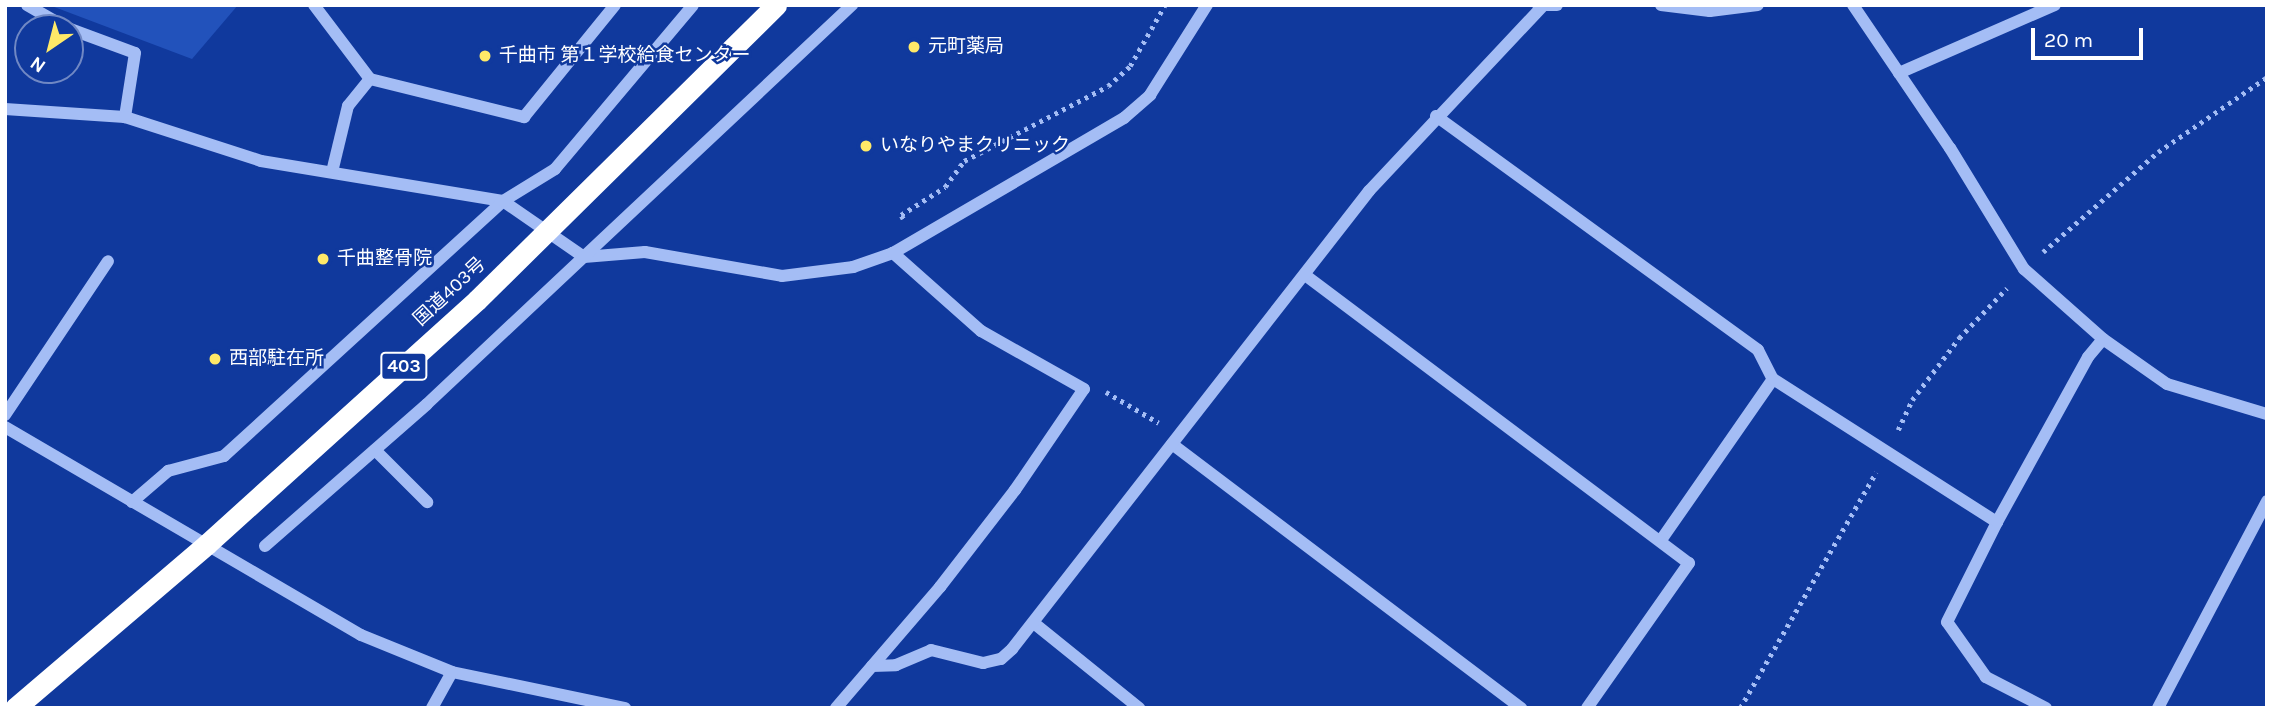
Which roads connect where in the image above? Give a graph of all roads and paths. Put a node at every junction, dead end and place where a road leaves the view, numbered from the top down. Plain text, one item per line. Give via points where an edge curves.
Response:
1 (27, 5) edge
2 (313, 5) edge
3 (615, 5) edge
4 (693, 5) edge
5 (776, 5) edge
6 (852, 5) edge
7 (1165, 5) edge
8 (1207, 5) edge
9 (1557, 5) edge
10 (1661, 5) edge
11 (1758, 5) edge
12 (1853, 5) edge
13 (2054, 5) edge
14 (1540, 6) edge
15 (42, 14) edge
16 (84, 35) edge
17 (1899, 73) junction
18 (2267, 77) edge
19 (370, 79) junction
20 (5, 109) edge
21 (1436, 116) junction
22 (125, 117) junction
23 (332, 172) junction
24 (503, 201) junction
25 (546, 232) junction
26 (893, 253) junction
27 (584, 257) junction
28 (108, 261) dead end
29 (2024, 269) junction
30 (1305, 275) junction
31 (2104, 339) junction
32 (1773, 379) junction
33 (1084, 389) junction
34 (2267, 414) edge
35 (5, 415) edge
36 (5, 427) edge
37 (1172, 444) junction
38 (375, 450) junction
39 (1888, 452) junction
40 (2267, 501) edge
41 (132, 502) junction
42 (427, 502) dead end
43 (1997, 522) junction
44 (1661, 540) junction
45 (207, 544) junction
46 (265, 546) dead end
47 (1035, 624) junction
48 (872, 666) junction
49 (452, 672) junction
50 (15, 708) edge
51 (432, 708) edge
52 (625, 708) edge
53 (836, 708) edge
54 (1139, 708) edge
55 (1521, 708) edge
56 (1587, 708) edge
57 (1740, 708) edge
58 (2046, 708) edge
59 (2158, 708) edge

1 - 15 street
2 - 19 street
3 - 19 street via 524,117
4 - 24 street via 555,169
5 - 25 highway, 国道403号 / 403
6 - 27 street
7 - 26 path via 1130,66 1108,86 964,161 945,187 901,215 908,228
8 - 26 street via 1150,94 1124,118
9 - 14 street
10 - 11 street via 1710,11
12 - 17 street
13 - 17 street
14 - 21 street
16 - 22 street via 135,53
17 - 29 street
18 - 29 path via 2158,152
19 - 23 street via 348,106
20 - 22 street
21 - 30 street via 1368,191
21 - 32 street via 1758,350
22 - 23 street via 261,161
23 - 24 street
24 - 25 street
24 - 41 street via 224,456 168,471
25 - 27 street
25 - 45 highway, 国道403号 / 403
26 - 27 street via 853,267 782,276 645,252
26 - 33 street via 981,331
27 - 38 street
28 - 35 street
29 - 31 street
29 - 39 path via 1958,338 1912,400
30 - 37 street
30 - 44 street
31 - 34 street via 2167,384
31 - 43 street via 2088,357
32 - 39 street
32 - 44 street
33 - 37 path via 1098,387 1164,425
33 - 48 street via 1015,490
36 - 41 street
37 - 47 street
37 - 55 street
38 - 42 street
38 - 46 street
39 - 43 street
39 - 57 path
40 - 59 street
41 - 45 street
43 - 58 street via 1947,622 1986,677
44 - 56 street via 1689,563
45 - 49 street via 361,635
45 - 50 highway, 国道403号 / 403
47 - 48 street via 1001,659 983,663 931,650 896,665
47 - 54 street
48 - 53 street
49 - 51 street
49 - 52 street

